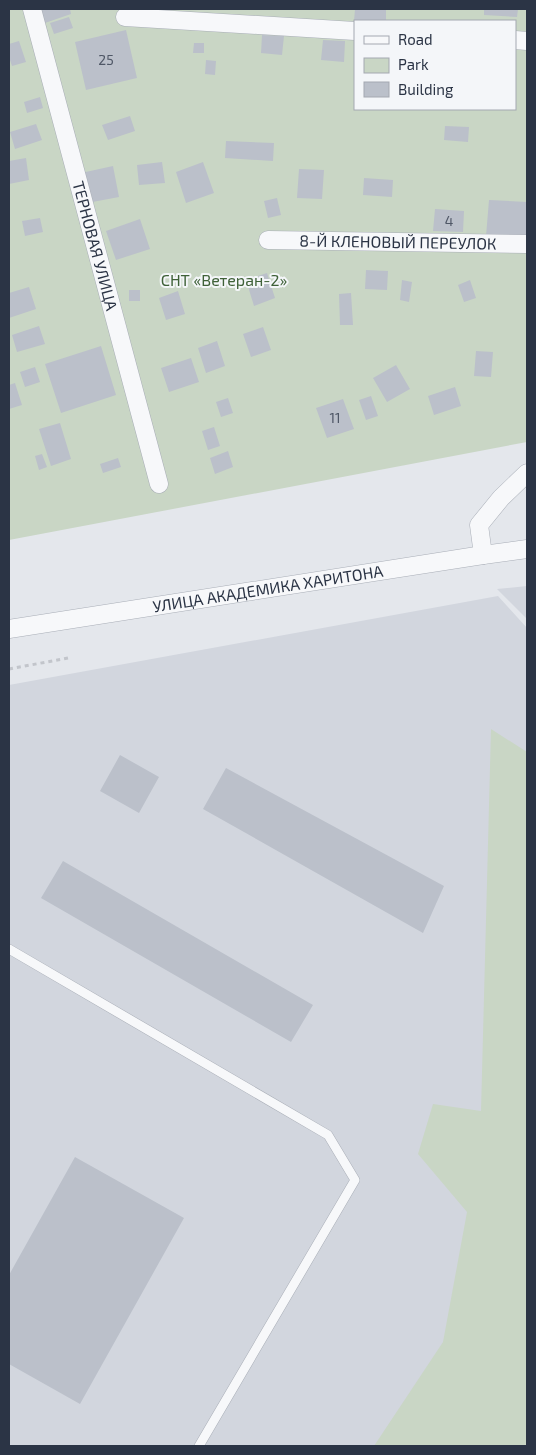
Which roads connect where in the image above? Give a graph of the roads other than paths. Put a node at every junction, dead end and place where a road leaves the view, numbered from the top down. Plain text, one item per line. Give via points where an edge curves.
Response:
1 (32, 9) edge
2 (125, 17) dead end
3 (354, 31) edge
4 (268, 240) dead end
5 (527, 244) edge
6 (527, 473) edge
7 (159, 484) dead end
8 (527, 549) edge
9 (483, 554) junction
10 (9, 630) edge
11 (9, 949) edge
12 (199, 1446) edge

1 - 7 street, ТЕРНОВАЯ УЛИЦА
2 - 3 street
4 - 5 street, 8-Й КЛЕНОВЫЙ ПЕРЕУЛОК
6 - 9 street via 479,525
8 - 9 street, УЛИЦА АКАДЕМИКА ХАРИТОНА
9 - 10 street, УЛИЦА АКАДЕМИКА ХАРИТОНА
11 - 12 lane via 328,1135 355,1180

